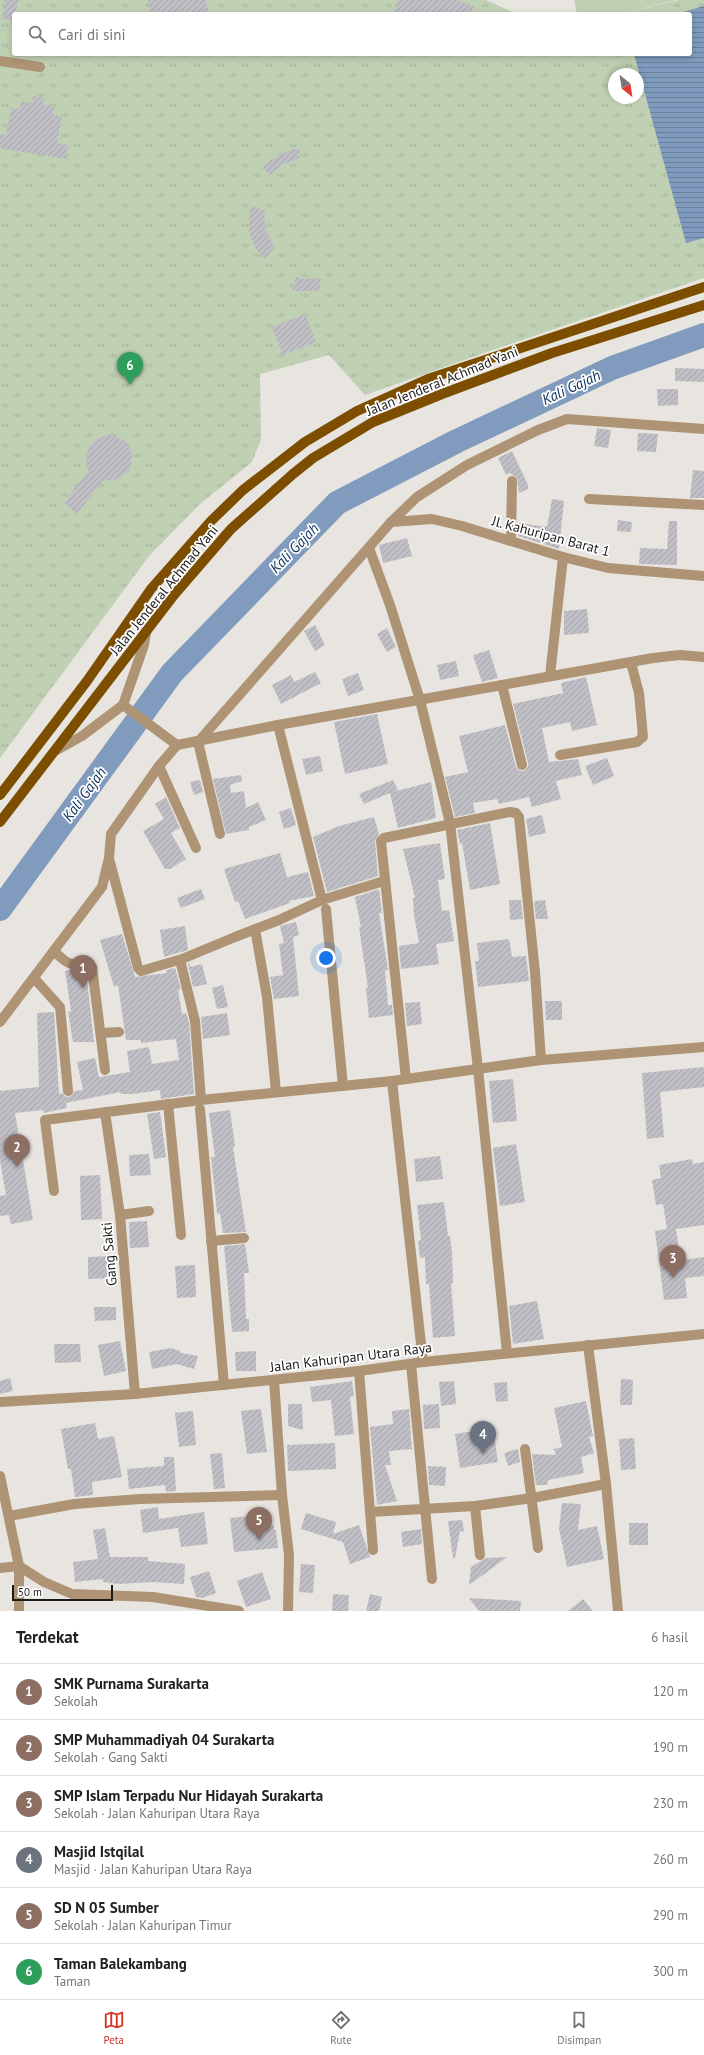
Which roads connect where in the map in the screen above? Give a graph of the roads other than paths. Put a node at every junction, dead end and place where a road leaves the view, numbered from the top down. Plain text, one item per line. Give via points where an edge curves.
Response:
1 (0, 61) edge
2 (40, 67) dead end
3 (704, 287) edge
4 (704, 305) edge
5 (704, 429) edge
6 (512, 481) dead end
7 (589, 499) dead end
8 (704, 505) edge
9 (392, 522) junction
10 (511, 542) junction
11 (369, 548) junction
12 (564, 557) junction
13 (704, 576) edge
14 (146, 632) junction
15 (704, 657) edge
16 (635, 662) junction
17 (550, 676) junction
18 (502, 685) junction
19 (420, 700) junction
20 (126, 708) junction
21 (278, 725) junction
22 (198, 742) junction
23 (177, 745) junction
24 (55, 751) junction
25 (32, 753) junction
26 (560, 756) dead end
27 (46, 763) junction
28 (522, 765) dead end
29 (159, 766) junction
30 (0, 795) edge
31 (0, 822) edge
32 (450, 824) junction
33 (220, 834) dead end
34 (196, 848) dead end
35 (109, 858) junction
36 (384, 881) junction
37 (324, 904) junction
38 (255, 929) junction
39 (54, 951) junction
40 (180, 960) junction
41 (34, 978) junction
42 (0, 1022) edge
43 (119, 1032) dead end
44 (101, 1033) junction
45 (704, 1047) edge
46 (541, 1060) junction
47 (478, 1069) junction
48 (105, 1070) dead end
49 (406, 1079) junction
50 (392, 1081) junction
51 (343, 1086) junction
52 (68, 1091) dead end
53 (276, 1092) junction
54 (168, 1104) junction
55 (200, 1104) junction
56 (105, 1112) junction
57 (54, 1191) dead end
58 (149, 1211) dead end
59 (120, 1216) junction
60 (180, 1235) dead end
61 (244, 1238) dead end
62 (211, 1241) junction
63 (704, 1334) edge
64 (588, 1345) junction
65 (507, 1353) junction
66 (423, 1362) junction
67 (410, 1364) junction
68 (359, 1371) junction
69 (274, 1380) junction
70 (224, 1385) junction
71 (135, 1394) junction
72 (0, 1402) edge
73 (525, 1449) dead end
74 (0, 1476) edge
75 (606, 1484) junction
76 (282, 1495) junction
77 (532, 1498) junction
78 (475, 1506) junction
79 (426, 1509) junction
80 (370, 1512) junction
81 (9, 1516) junction
82 (538, 1548) dead end
83 (373, 1550) dead end
84 (480, 1555) dead end
85 (19, 1566) junction
86 (0, 1568) edge
87 (432, 1579) dead end
88 (18, 1611) edge
89 (239, 1611) edge
90 (288, 1611) edge
91 (618, 1611) edge

1 - 2 street
3 - 25 main road, Jalan Jenderal Achmad Yani via 428,379 357,411 305,442 243,490 211,520 151,589 87,681
4 - 14 main road, Jalan Jenderal Achmad Yani via 552,353 373,422 313,458 232,529 174,595
5 - 9 street via 567,419 538,430 467,465 417,497
6 - 10 street
7 - 8 street
9 - 10 street, Jl. Kahuripan Barat 1 via 432,519
9 - 11 street
10 - 12 street, Jl. Kahuripan Barat 1
11 - 19 street
11 - 22 street
12 - 13 street, Jl. Kahuripan Barat 1 via 608,568
12 - 17 street
14 - 20 street
14 - 24 main road, Jalan Jenderal Achmad Yani
15 - 16 street via 680,655
16 - 17 street
16 - 26 street via 643,737 638,742
17 - 18 street
18 - 19 street
18 - 28 street
19 - 21 street
19 - 32 street
20 - 23 street
20 - 24 street
21 - 22 street
21 - 37 street
22 - 23 street
22 - 33 street
23 - 29 street
24 - 27 main road, Jalan Jenderal Achmad Yani
25 - 27 main road
25 - 30 main road, Jalan Jenderal Achmad Yani
27 - 31 main road, Jalan Jenderal Achmad Yani
29 - 34 street
29 - 35 street via 111,834
32 - 36 street via 384,838 380,845
32 - 46 street via 510,812 519,817
32 - 47 street
35 - 39 street via 102,887
35 - 40 street via 138,968 145,971
36 - 37 street
36 - 49 street
37 - 38 street
37 - 51 street
38 - 40 street
38 - 53 street via 267,997
39 - 41 street
39 - 44 street via 70,965 89,964 92,967
40 - 55 street via 195,1021
41 - 42 street
41 - 52 street via 60,1007
43 - 44 street
44 - 48 street
45 - 46 street
46 - 47 street
47 - 49 street
47 - 65 street
49 - 50 street
50 - 51 street
50 - 66 street
51 - 53 street
53 - 55 street
54 - 55 street
54 - 56 street
54 - 60 street
55 - 62 street
56 - 57 street via 45,1120
56 - 59 street, Gang Sakti
58 - 59 street
59 - 71 street, Gang Sakti
61 - 62 street
62 - 70 street
63 - 64 street, Jalan Kahuripan Utara Raya
64 - 65 street, Jalan Kahuripan Utara Raya
64 - 75 street
65 - 66 street, Jalan Kahuripan Utara Raya
66 - 67 street, Jalan Kahuripan Utara Raya
67 - 68 street, Jalan Kahuripan Utara Raya
67 - 79 street
68 - 69 street, Jalan Kahuripan Utara Raya
68 - 80 street
69 - 70 street, Jalan Kahuripan Utara Raya
69 - 76 street
70 - 71 street, Jalan Kahuripan Utara Raya
71 - 72 street, Jalan Kahuripan Utara Raya
73 - 77 street
74 - 81 street
75 - 77 street
75 - 91 street
76 - 81 street via 140,1499 74,1504
76 - 90 street via 289,1560
77 - 78 street
77 - 82 street
78 - 79 street
78 - 84 street
79 - 80 street
79 - 87 street
80 - 83 street
81 - 85 street
85 - 86 street
85 - 88 street
85 - 89 street via 44,1582 72,1594 152,1597

